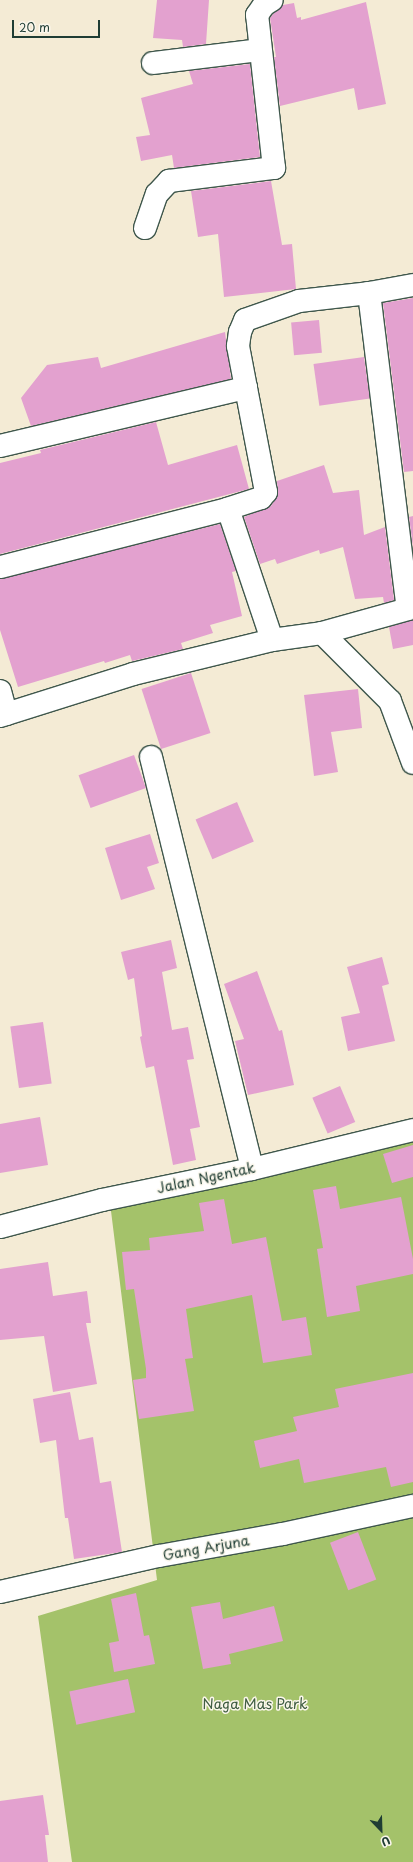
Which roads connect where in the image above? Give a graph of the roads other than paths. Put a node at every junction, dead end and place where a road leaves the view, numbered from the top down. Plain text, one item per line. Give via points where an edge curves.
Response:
1 (272, 0) edge
2 (260, 50) junction
3 (153, 63) dead end
4 (145, 228) dead end
5 (413, 285) edge
6 (369, 293) junction
7 (246, 388) junction
8 (0, 446) edge
9 (228, 508) junction
10 (0, 567) edge
11 (410, 609) edge
12 (322, 633) junction
13 (272, 640) junction
14 (0, 692) edge
15 (3, 715) edge
16 (151, 757) dead end
17 (413, 763) edge
18 (413, 1130) edge
19 (252, 1169) junction
20 (0, 1227) edge
21 (413, 1506) edge
22 (0, 1592) edge

1 - 2 street via 264,5 257,15
2 - 3 street
2 - 4 street via 274,168 169,181 157,194
5 - 6 street
6 - 7 street via 299,300 245,320 238,346
6 - 11 street
7 - 8 street
7 - 9 street via 266,492 261,498
9 - 10 street
9 - 13 street
11 - 12 street
12 - 13 street
12 - 17 street via 390,701
13 - 15 street via 132,674
14 - 15 street
16 - 19 street
18 - 19 street, Jalan Ngentak
19 - 20 street, Jalan Ngentak via 102,1200
21 - 22 street, Gang Arjuna via 283,1534 158,1556

